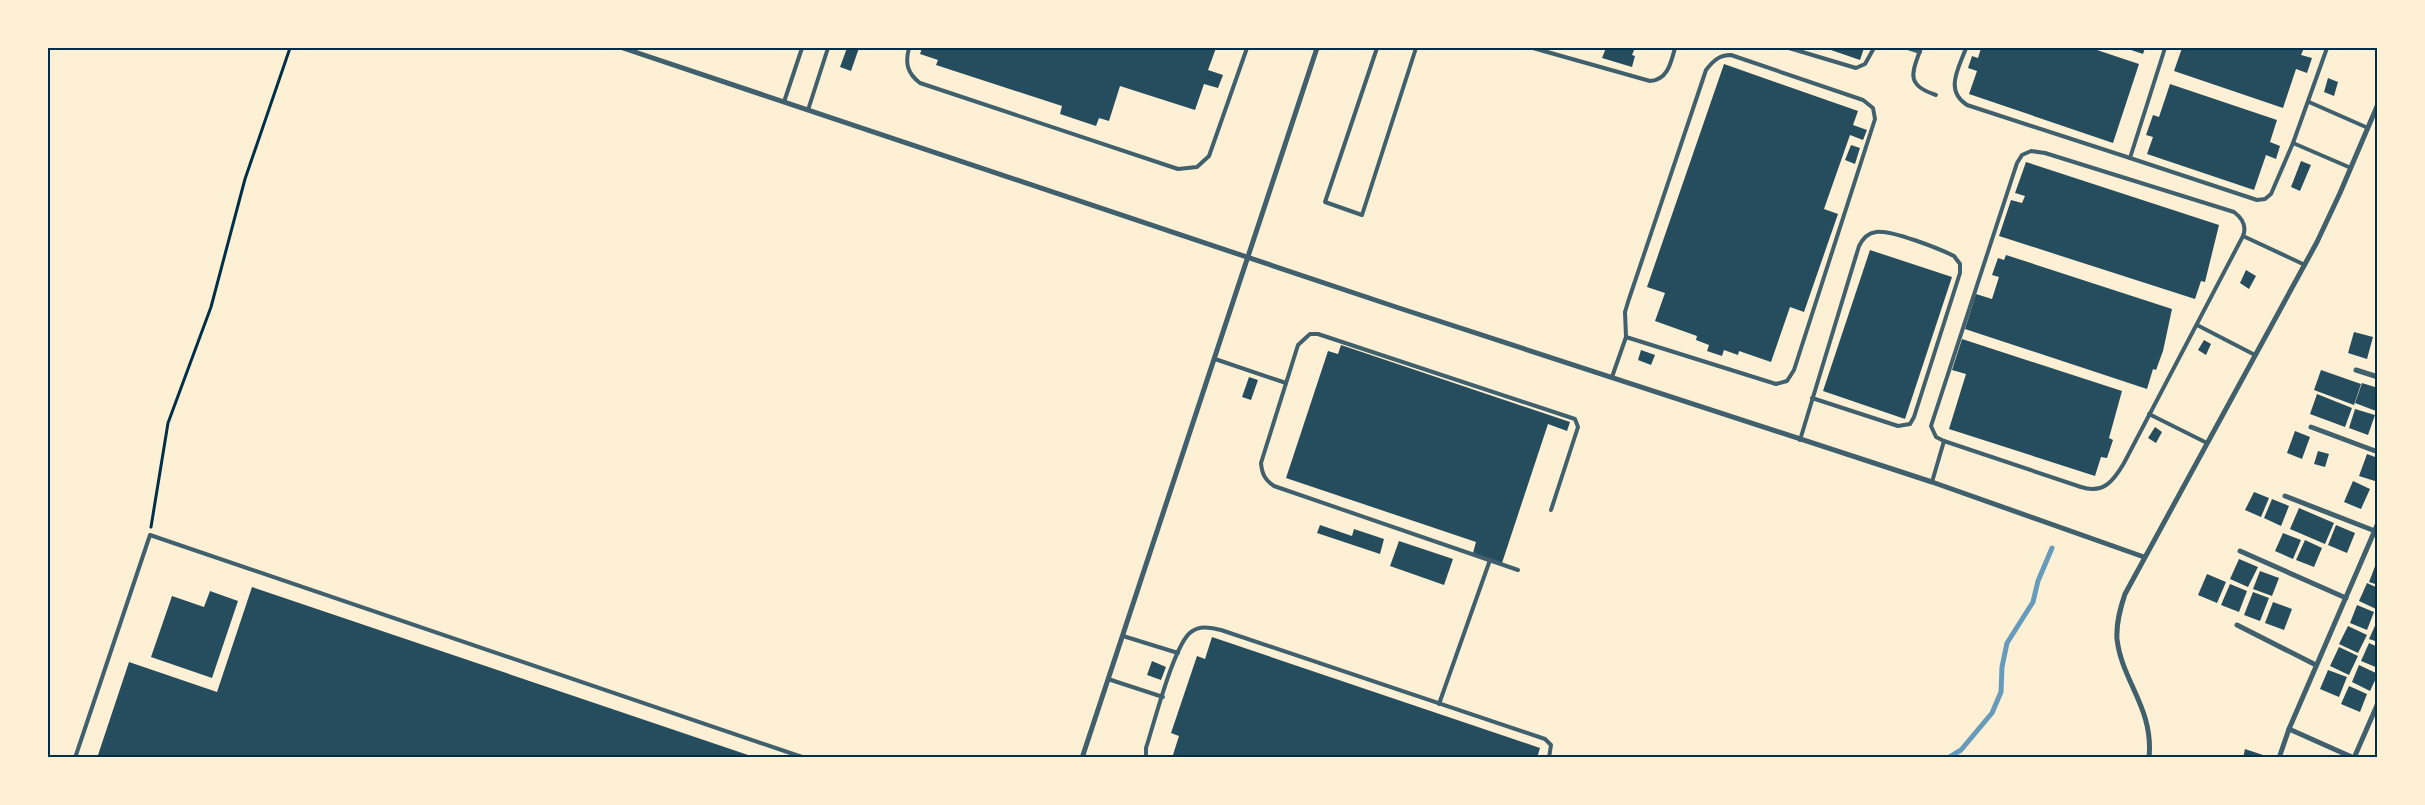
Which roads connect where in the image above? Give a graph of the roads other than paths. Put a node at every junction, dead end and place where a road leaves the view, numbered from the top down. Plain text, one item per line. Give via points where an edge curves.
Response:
1 (623, 48) edge
2 (802, 48) edge
3 (828, 48) edge
4 (909, 48) edge
5 (1247, 48) edge
6 (1318, 48) edge
7 (1377, 48) edge
8 (1416, 48) edge
9 (1533, 48) edge
10 (1675, 48) edge
11 (1789, 48) edge
12 (1874, 48) edge
13 (1908, 48) edge
14 (1966, 48) edge
15 (2165, 48) edge
16 (2327, 48) edge
17 (1920, 50) edge
18 (1936, 95) dead end
19 (784, 102) junction
20 (2309, 102) junction
21 (2378, 104) edge
22 (808, 110) junction
23 (2368, 128) junction
24 (2293, 143) junction
25 (2130, 158) junction
26 (2351, 168) junction
27 (2244, 236) junction
28 (1248, 256) junction
29 (2305, 265) junction
30 (2197, 325) junction
31 (1626, 337) junction
32 (2255, 355) junction
33 (1215, 359) junction
34 (2356, 370) dead end
35 (1612, 377) junction
36 (2378, 377) edge
37 (1286, 383) junction
38 (1812, 398) junction
39 (2149, 414) junction
40 (2311, 427) dead end
41 (1800, 440) junction
42 (1944, 441) junction
43 (2207, 442) junction
44 (2378, 452) edge
45 (1932, 482) junction
46 (2285, 496) dead end
47 (1551, 510) dead end
48 (2378, 523) edge
49 (2375, 531) junction
50 (2240, 551) dead end
51 (2144, 557) junction
52 (1490, 560) junction
53 (1518, 570) dead end
54 (2346, 598) junction
55 (2237, 625) dead end
56 (1123, 636) junction
57 (1178, 653) junction
58 (2316, 665) junction
59 (1108, 679) junction
60 (1163, 697) junction
61 (2378, 703) edge
62 (1439, 704) junction
63 (2289, 730) junction
64 (2354, 757) edge
65 (76, 758) edge
66 (805, 758) edge
67 (1082, 758) edge
68 (1146, 758) edge
69 (1549, 758) edge
70 (2149, 758) edge
71 (2279, 758) edge

1 - 19 street
2 - 19 lane
3 - 22 lane
4 - 5 lane via 906,56 908,69 920,83 1178,169 1197,167 1209,156
6 - 28 street
7 - 8 lane via 1325,202 1362,215
9 - 10 lane via 1650,81 1665,75
11 - 12 lane via 1856,68 1865,64
13 - 17 lane
14 - 25 lane via 1954,86 1959,100
15 - 25 lane
16 - 20 lane
17 - 18 lane via 1913,73 1914,82
19 - 22 street
20 - 23 lane
20 - 24 lane
21 - 23 street
22 - 28 street
23 - 26 street
24 - 25 lane via 2271,194 2266,199 2257,200
24 - 26 lane
26 - 29 street
27 - 29 lane
27 - 30 lane
27 - 42 lane via 2242,221 2234,212 2045,153 2031,151 2022,155 1931,423 1933,434
28 - 33 street
28 - 35 street
29 - 32 street
30 - 32 lane
30 - 39 lane
31 - 31 lane via 1628,302 1706,70 1716,58 1731,55 1863,100 1872,108 1875,119 1794,370 1787,381 1776,384
31 - 35 lane
32 - 43 street
33 - 37 lane
33 - 56 street
34 - 36 street
35 - 41 street
37 - 47 lane via 1298,345 1310,334 1318,334 1572,417 1578,427
37 - 52 lane via 1261,463 1267,481
38 - 38 lane via 1859,246 1866,236 1888,232 1954,256 1960,264 1960,273 1910,424 1898,426
38 - 41 lane
39 - 42 lane via 2115,477 2107,486 2094,490
39 - 43 lane
40 - 44 street
41 - 45 street
42 - 45 lane
43 - 51 street
45 - 51 street
46 - 49 street
48 - 49 street
49 - 54 street
50 - 54 street
51 - 70 street via 2122,603 2117,637 2145,713
52 - 53 lane
52 - 62 lane
54 - 58 street
55 - 58 street
56 - 57 lane
56 - 59 street
57 - 60 lane
57 - 62 lane via 1182,642 1192,632 1198,628 1213,628
58 - 63 street
59 - 60 lane
59 - 67 street
60 - 68 lane via 1146,748
61 - 64 street
62 - 69 lane via 1545,739 1551,745
63 - 64 street
63 - 71 street
65 - 66 lane via 150,535

